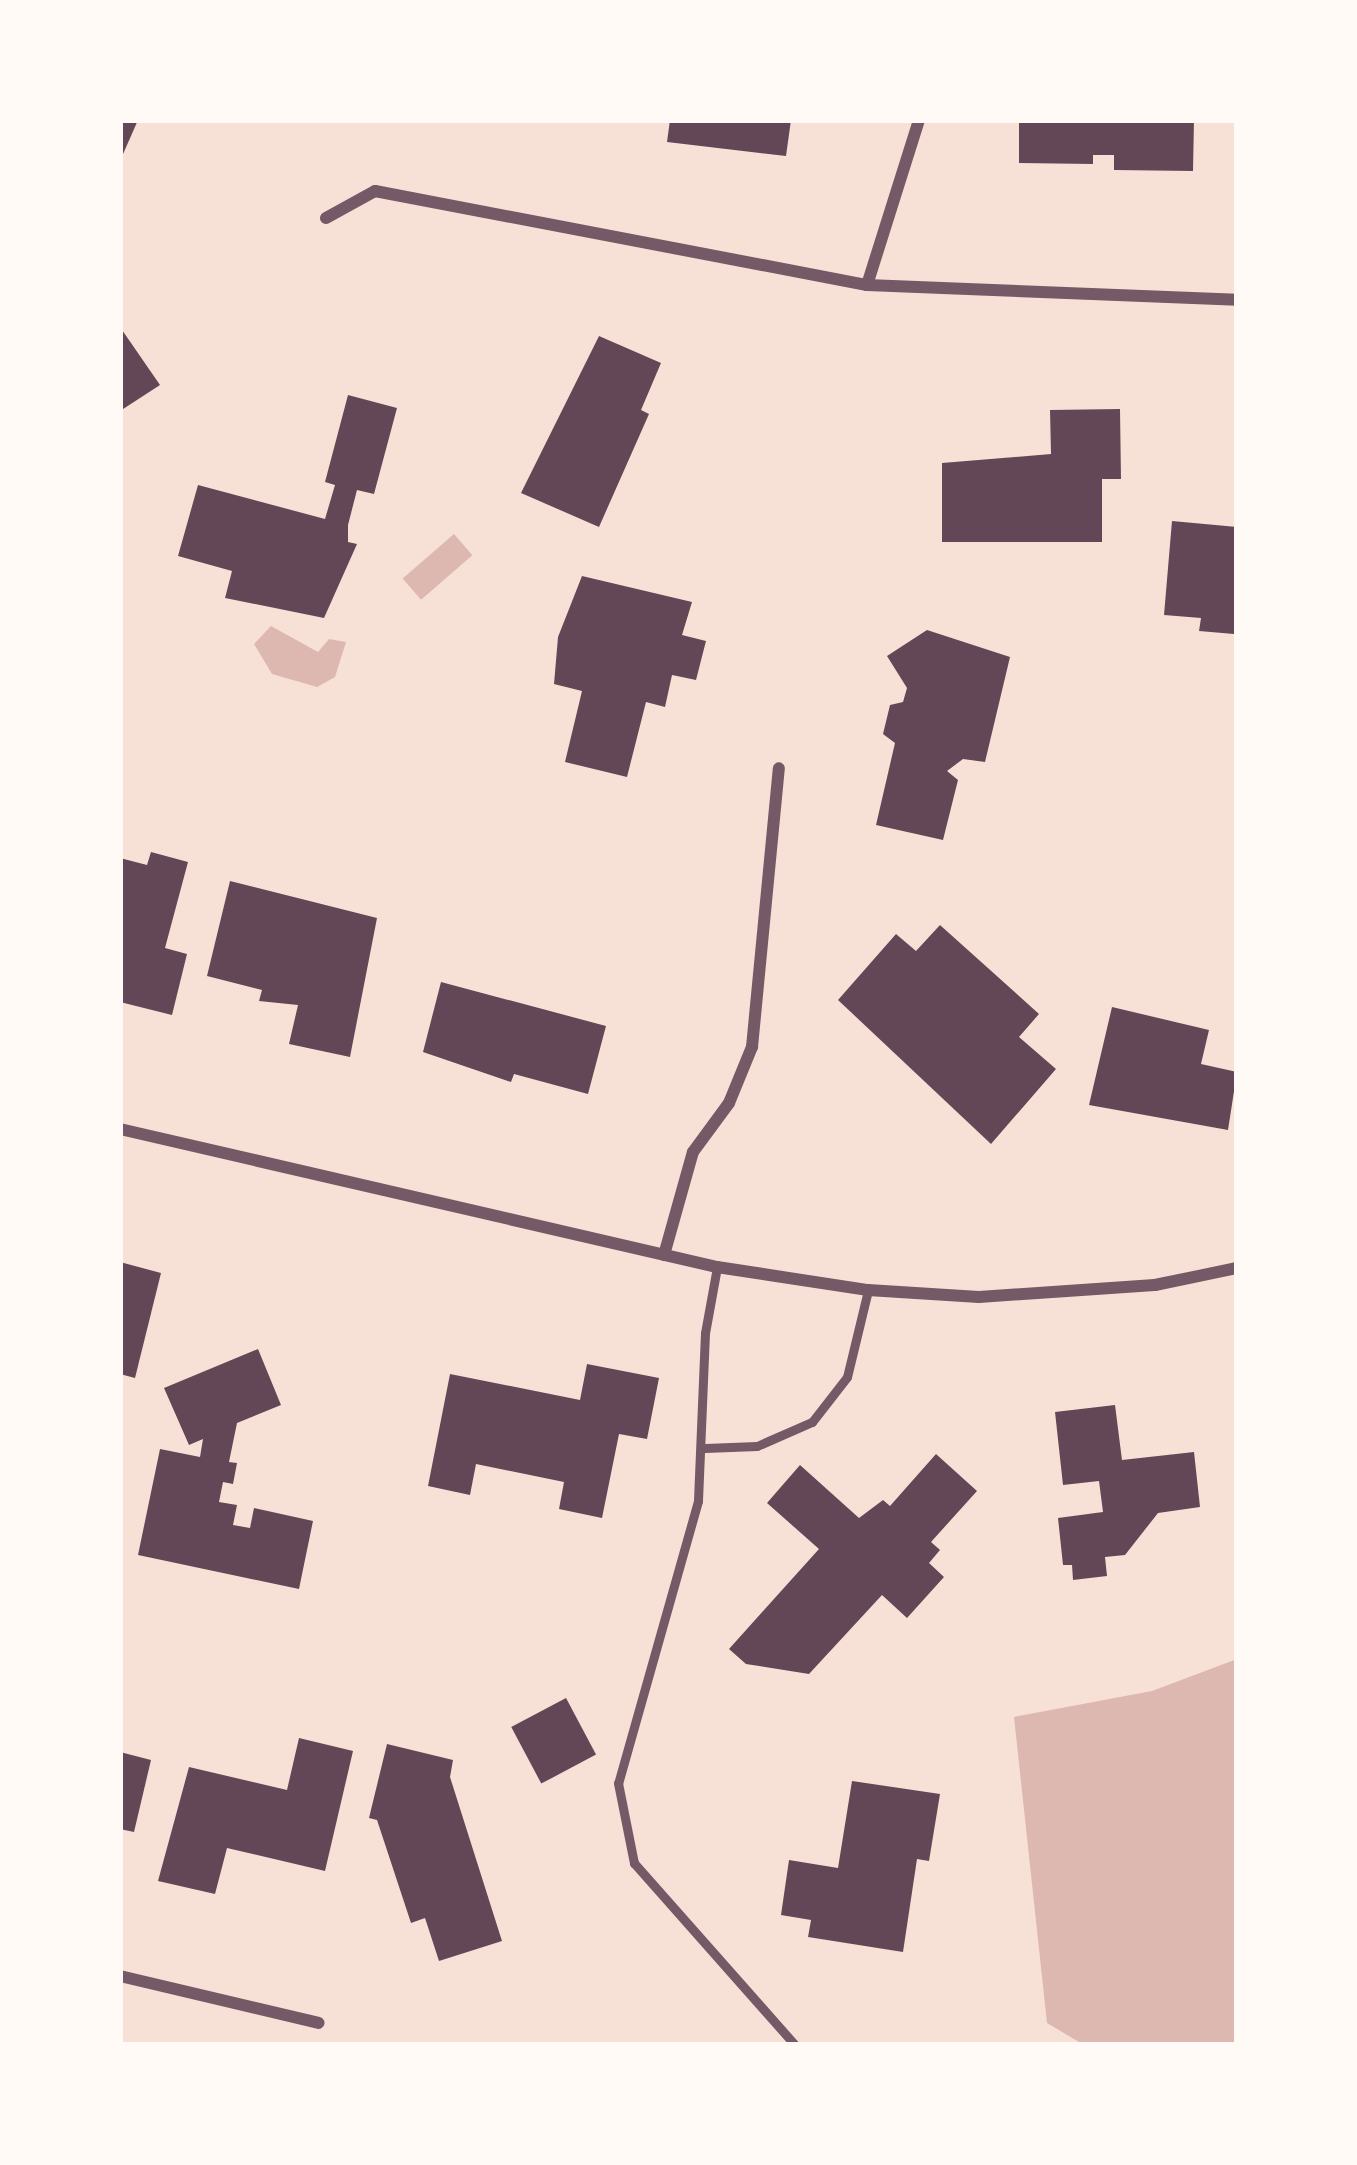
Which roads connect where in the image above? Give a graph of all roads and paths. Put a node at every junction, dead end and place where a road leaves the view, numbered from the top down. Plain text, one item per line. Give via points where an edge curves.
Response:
1 (919, 120) edge
2 (326, 218) dead end
3 (867, 285) junction
4 (1237, 300) edge
5 (779, 767) dead end
6 (120, 1129) edge
7 (664, 1255) junction
8 (717, 1267) junction
9 (1237, 1268) edge
10 (868, 1291) junction
11 (704, 1448) junction
12 (120, 1976) edge
13 (319, 2023) dead end
14 (794, 2045) edge

1 - 3 street
2 - 3 street via 375,191
3 - 4 street
5 - 7 street via 752,1047 729,1103 694,1151
6 - 7 street
7 - 8 street
8 - 10 street
8 - 11 lane via 705,1333
9 - 10 street via 1155,1285 979,1297
10 - 11 lane via 847,1377 812,1422 757,1446
11 - 14 lane via 698,1501 630,1724 618,1784 624,1826 634,1863
12 - 13 street

